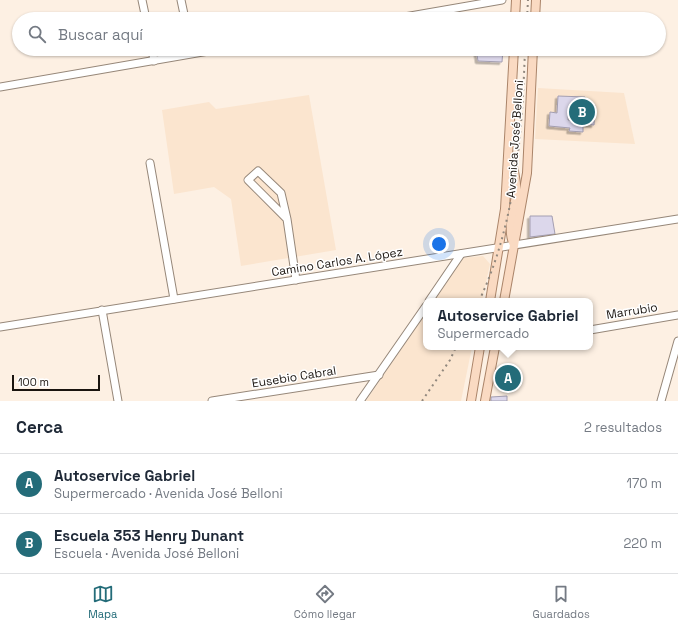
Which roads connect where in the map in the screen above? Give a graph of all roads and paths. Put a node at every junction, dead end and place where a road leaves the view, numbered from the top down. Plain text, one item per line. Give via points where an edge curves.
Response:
1 (142, 0) edge
2 (181, 0) edge
3 (502, 0) edge
4 (516, 0) edge
5 (536, 0) edge
6 (145, 12) edge
7 (184, 12) edge
8 (433, 12) edge
9 (515, 12) edge
10 (535, 12) edge
11 (153, 56) edge
12 (175, 56) edge
13 (514, 56) edge
14 (533, 56) edge
15 (154, 61) junction
16 (0, 87) edge
17 (508, 152) junction
18 (150, 163) dead end
19 (287, 218) junction
20 (678, 219) edge
21 (514, 246) junction
22 (499, 248) junction
23 (461, 254) junction
24 (296, 280) junction
25 (431, 298) edge
26 (491, 298) edge
27 (501, 298) edge
28 (505, 298) edge
29 (174, 299) junction
30 (102, 310) junction
31 (423, 310) edge
32 (678, 315) edge
33 (0, 327) edge
34 (593, 329) edge
35 (678, 341) edge
36 (480, 350) edge
37 (494, 350) edge
38 (379, 375) junction
39 (118, 401) edge
40 (212, 401) edge
41 (360, 401) edge
42 (471, 401) edge
43 (485, 401) edge
44 (660, 401) edge

1 - 6 street
2 - 7 street
3 - 8 street
4 - 9 main road
5 - 10 main road
11 - 15 street
12 - 15 street
13 - 17 main road, Avenida José Belloni
14 - 21 main road, Avenida José Belloni via 527,173
15 - 16 street
17 - 21 main road via 517,184 510,231
17 - 22 main road, Avenida José Belloni via 505,209
18 - 29 street
19 - 19 street via 248,180 258,171 281,193
19 - 24 street
20 - 21 street, Camino Carlos A. López
21 - 22 street, Camino Carlos A. López
21 - 28 main road, Avenida José Belloni
22 - 23 street, Camino Carlos A. López
22 - 26 main road, Avenida José Belloni
22 - 27 main road via 508,257
23 - 24 street, Camino Carlos A. López
23 - 25 street
24 - 29 street, Camino Carlos A. López
29 - 30 street, Camino Carlos A. López
30 - 33 street, Camino Carlos A. López
30 - 39 street
31 - 38 street
32 - 34 street, Marrubio
35 - 44 street
36 - 42 main road
37 - 43 main road
38 - 40 street, Eusebio Cabral
38 - 41 street

